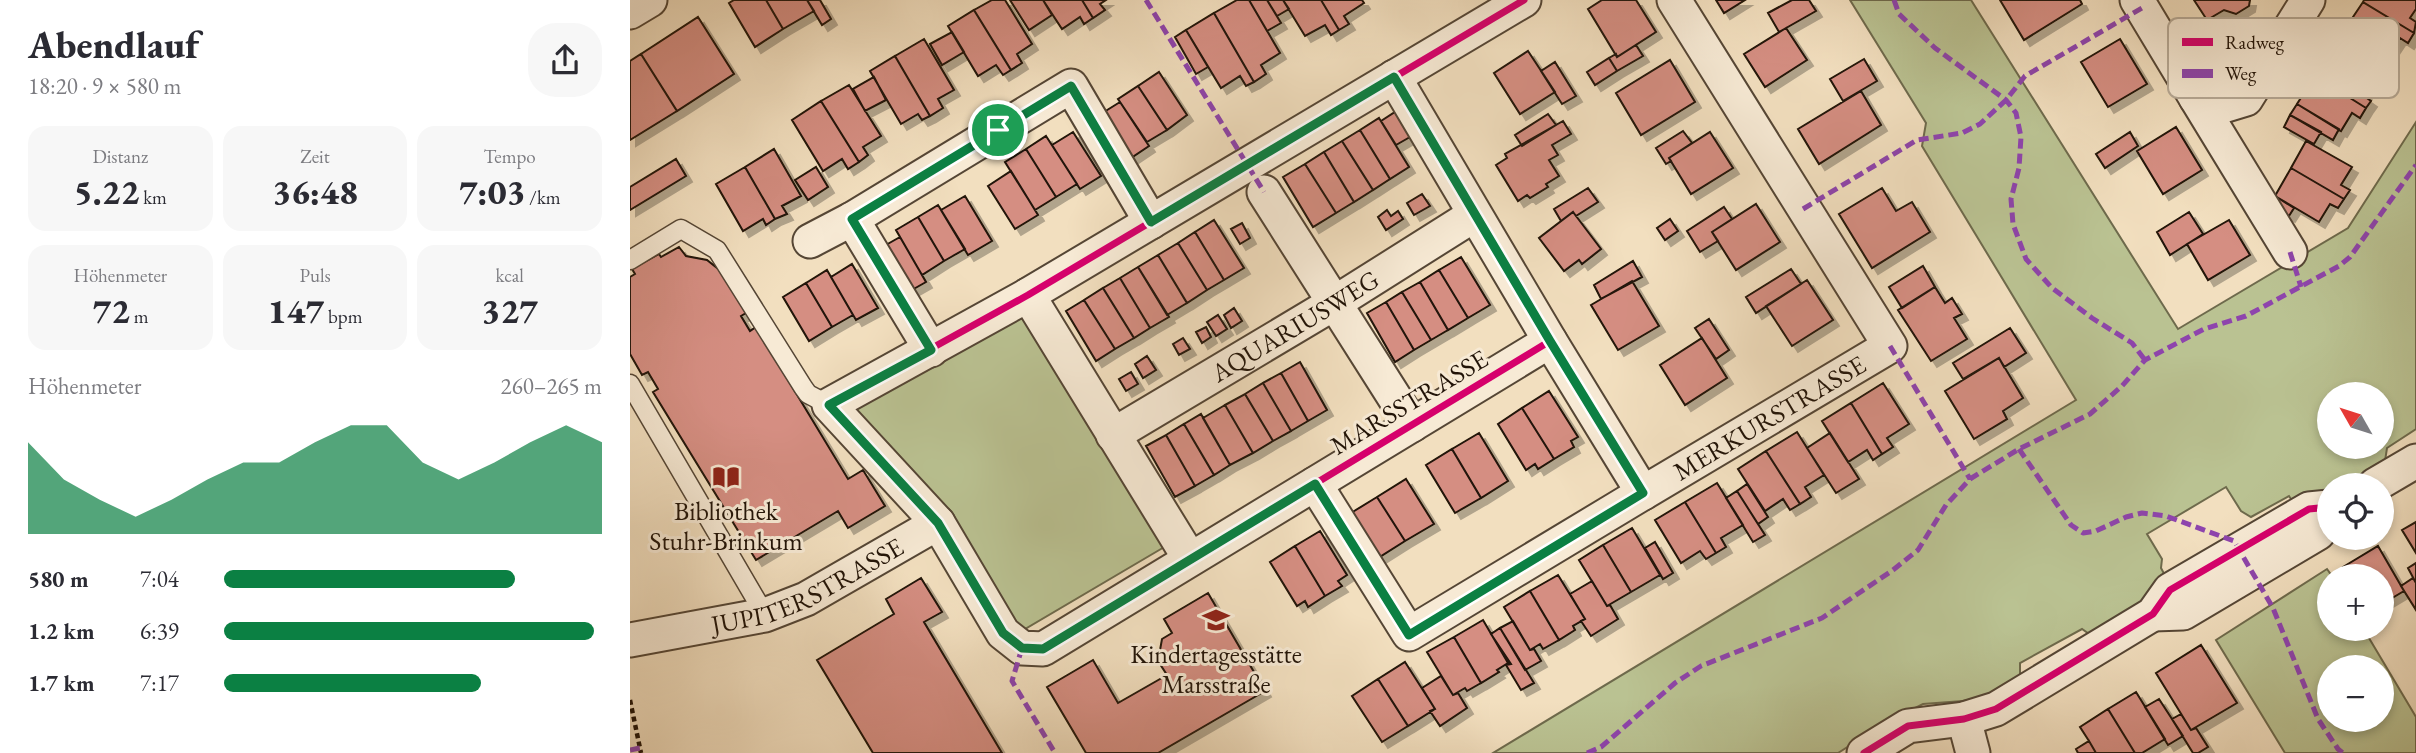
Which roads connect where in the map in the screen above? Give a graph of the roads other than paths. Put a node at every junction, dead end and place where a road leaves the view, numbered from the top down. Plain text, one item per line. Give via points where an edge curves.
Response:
1 (650, 0) edge
2 (1524, 0) edge
3 (1674, 0) edge
4 (2137, 0) edge
5 (2308, 0) edge
6 (630, 12) edge
7 (2297, 18) edge
8 (2168, 51) edge
9 (1394, 77) junction
10 (2196, 98) joint
11 (2247, 98) edge
12 (1265, 192) dead end
13 (1474, 215) junction
14 (852, 219) junction
15 (1151, 222) junction
16 (810, 241) dead end
17 (2290, 253) dead end
18 (630, 260) edge
19 (1028, 295) junction
20 (1336, 302) junction
21 (1550, 341) junction
22 (931, 350) junction
23 (630, 384) edge
24 (829, 405) junction
25 (1412, 425) junction
26 (1113, 435) junction
27 (2416, 461) edge
28 (2394, 474) edge
29 (1315, 484) junction
30 (1643, 493) junction
31 (2317, 508) edge
32 (938, 523) junction
33 (2317, 534) edge
34 (1190, 559) junction
35 (2154, 614) junction
36 (765, 615) junction
37 (630, 640) edge
38 (1964, 719) junction
39 (1864, 753) edge
40 (1973, 753) edge

1 - 6 street
2 - 9 street
3 - 30 street, MERKURSTRASSE via 1890,346
4 - 8 street
5 - 7 street
9 - 13 street, MERKURSTRASSE
9 - 15 street
10 - 11 street via 2223,106
10 - 17 street
12 - 20 street
13 - 20 street, AQUARIUSWEG
13 - 21 street, MERKURSTRASSE
14 - 15 street via 1071,86
14 - 16 street
14 - 22 street
15 - 19 street
18 - 24 lane via 681,229 717,250 808,394
19 - 22 street
19 - 26 street
20 - 25 street
20 - 26 street, AQUARIUSWEG
21 - 25 street, MARSSTRASSE
21 - 30 street, MERKURSTRASSE
22 - 24 street
23 - 36 lane
24 - 32 street, JUPITERSTRASSE
25 - 29 street, MARSSTRASSE
26 - 34 street
27 - 28 street
29 - 30 street via 1409,635
29 - 34 street, MARSSTRASSE
31 - 35 street via 2171,590
32 - 34 street, MARSSTRASSE via 1003,633 1022,648 1043,649
32 - 36 street, JUPITERSTRASSE via 806,599
33 - 35 street via 2183,612
35 - 38 street via 1996,709
36 - 37 street, JUPITERSTRASSE
38 - 39 street via 1908,726
38 - 40 street

